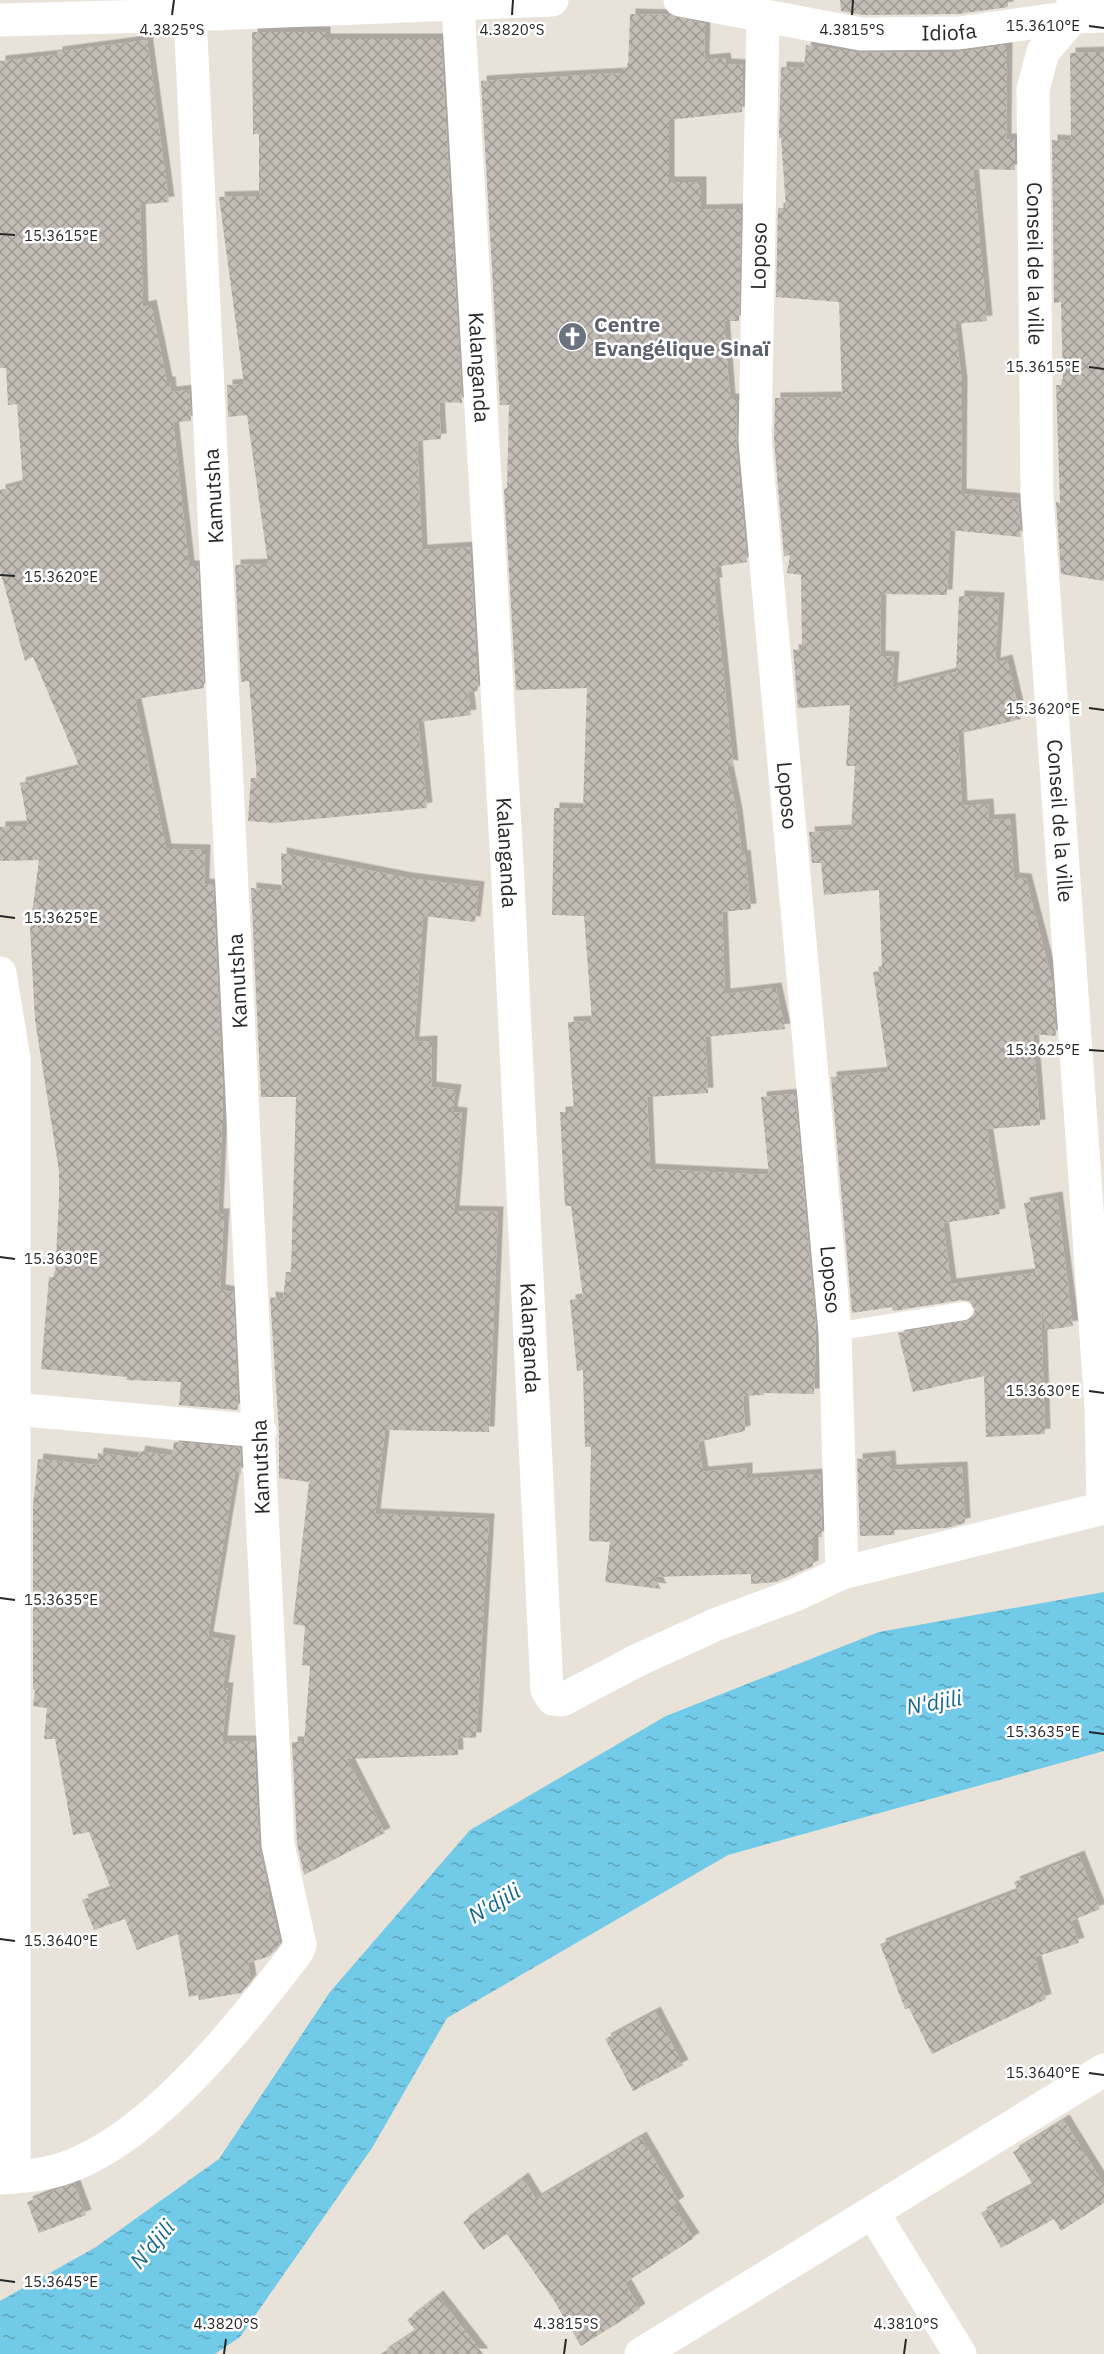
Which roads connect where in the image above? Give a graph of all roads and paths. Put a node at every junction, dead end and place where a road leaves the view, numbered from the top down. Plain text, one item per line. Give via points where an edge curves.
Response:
1 (552, 0) edge
2 (680, 0) edge
3 (458, 4) junction
4 (1083, 11) edge
5 (190, 15) junction
6 (763, 15) junction
7 (0, 20) edge
8 (0, 973) edge
9 (7, 1058) edge
10 (964, 1311) dead end
11 (835, 1332) junction
12 (14, 1409) junction
13 (260, 1431) junction
14 (1104, 1508) edge
15 (842, 1573) junction
16 (7, 1952) edge
17 (1104, 2070) edge
18 (7, 2178) edge
19 (873, 2213) junction
20 (641, 2354) edge
21 (960, 2354) edge

1 - 3 street
2 - 6 street, Idiofa
3 - 5 street
3 - 15 street, Kalanganda via 507,863 547,1690 553,1699 562,1700 717,1624
4 - 6 street, Idiofa via 959,33 861,34
4 - 14 street, Conseil de la ville via 1043,52 1033,89 1037,497 1101,1407
5 - 7 street
5 - 13 street, Kamutsha
6 - 11 street, Loposo via 755,441
8 - 9 street
9 - 12 street
10 - 11 lane
11 - 15 street, Loposo
12 - 13 street
12 - 16 street
13 - 18 street, Kamutsha via 278,1845 300,1945 249,2014 191,2078 135,2128 94,2155 52,2172
14 - 15 street
16 - 18 street
17 - 19 street
19 - 20 street
19 - 21 street

